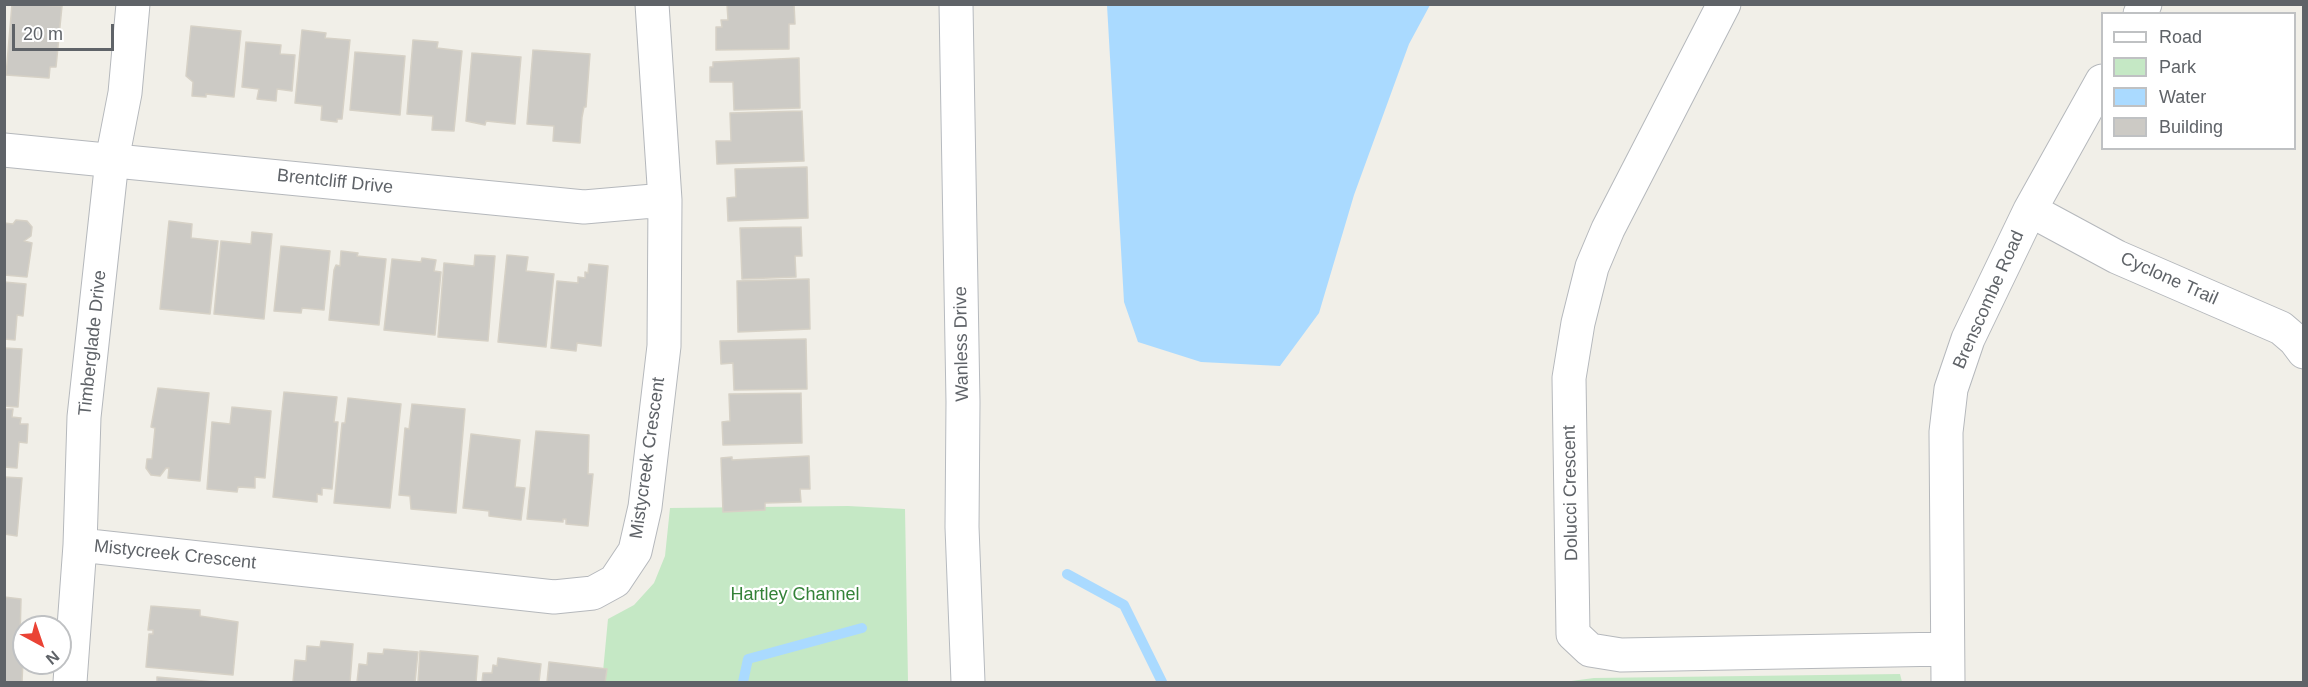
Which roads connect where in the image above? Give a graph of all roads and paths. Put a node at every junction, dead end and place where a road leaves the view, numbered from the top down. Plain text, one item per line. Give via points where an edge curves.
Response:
1 (133, 4) edge
2 (652, 4) edge
3 (956, 4) edge
4 (1724, 4) edge
5 (2101, 85) edge
6 (4, 150) edge
7 (112, 160) junction
8 (665, 200) junction
9 (2030, 210) junction
10 (2304, 352) edge
11 (81, 545) junction
12 (1947, 649) junction
13 (70, 682) edge
14 (968, 682) edge
15 (1948, 682) edge

1 - 7 street, Timberglade Drive via 125,93
2 - 8 street, Mistycreek Crescent
3 - 14 street, Wanless Drive via 962,527
4 - 12 street, Dolucci Crescent via 1608,229 1592,267 1578,323 1569,378 1573,634 1590,650 1621,655
5 - 9 street, Brenscombe Road
6 - 7 street, Brentcliff Drive
7 - 8 street, Brentcliff Drive via 584,207
7 - 11 street, Timberglade Drive via 84,417
8 - 11 street, Mistycreek Crescent via 664,346 645,507 635,551 615,581 593,592 554,597
9 - 10 street, Cyclone Trail via 2117,257 2281,328
9 - 12 street, Brenscombe Road via 1968,339 1951,389 1946,432
11 - 13 street, Timberglade Drive
12 - 15 street, Brenscombe Road

